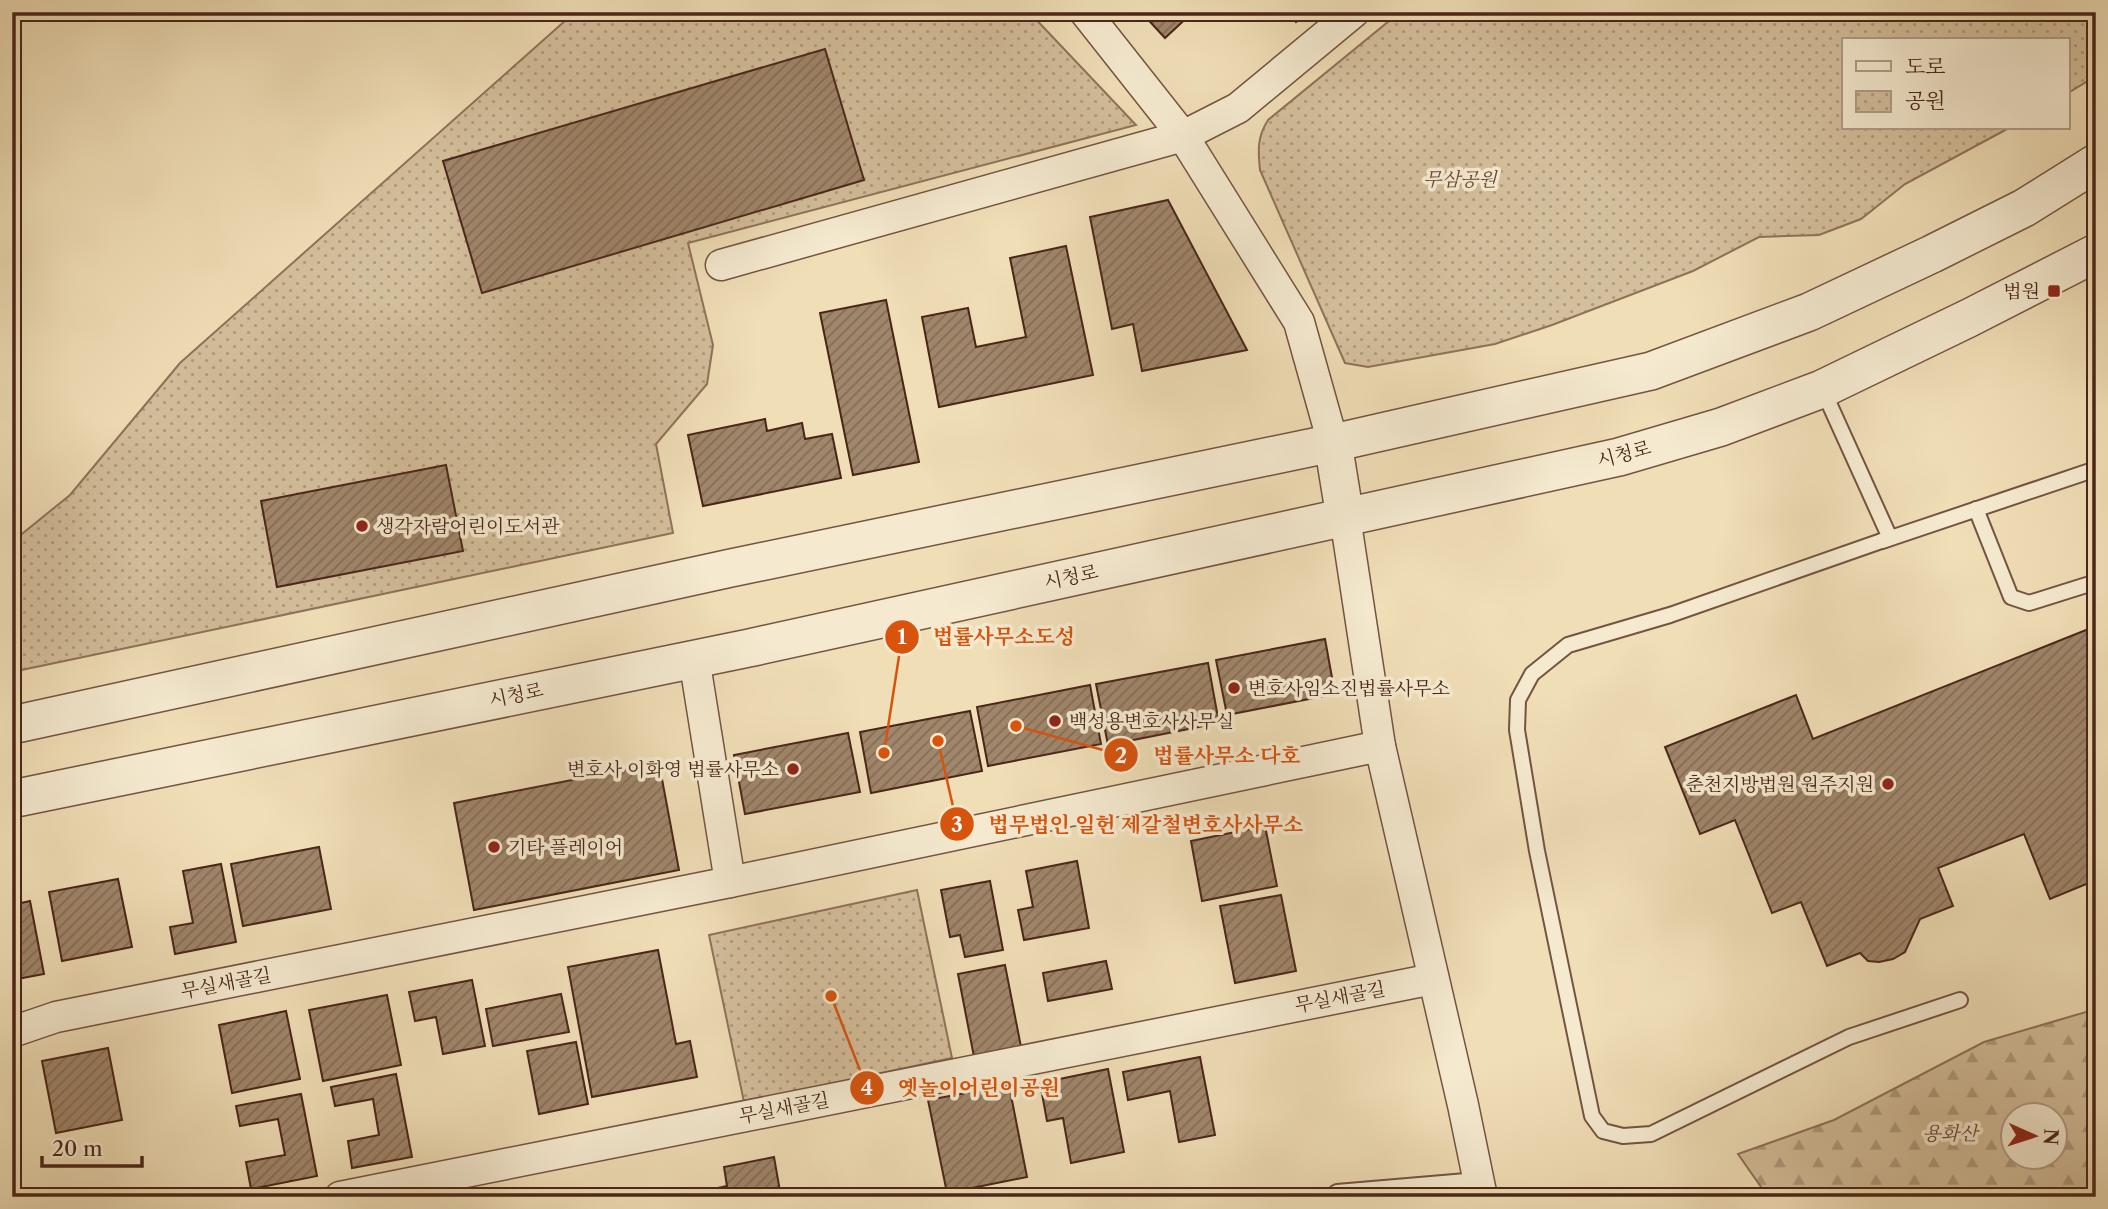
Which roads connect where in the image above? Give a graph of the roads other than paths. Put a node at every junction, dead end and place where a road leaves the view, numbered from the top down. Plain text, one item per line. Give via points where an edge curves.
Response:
1 (1085, 12) edge
2 (1354, 12) edge
3 (1184, 136) junction
4 (2096, 163) edge
5 (2096, 253) edge
6 (721, 265) dead end
7 (1822, 389) junction
8 (1333, 443) junction
9 (2096, 469) edge
10 (1976, 509) junction
11 (1345, 517) junction
12 (1881, 541) junction
13 (2096, 582) edge
14 (694, 658) junction
15 (12, 724) edge
16 (1380, 746) junction
17 (12, 799) edge
18 (730, 883) junction
19 (1433, 979) junction
20 (1960, 1000) dead end
21 (12, 1032) edge
22 (1480, 1188) edge
23 (341, 1197) edge
24 (1331, 1197) edge

1 - 3 street
2 - 3 street via 1238,108
3 - 6 street
3 - 8 street via 1299,322
4 - 8 street via 2024,208 1932,254 1809,312 1725,344 1651,371
5 - 7 street, 시청로
7 - 11 street, 시청로 via 1721,427 1619,457
7 - 12 lane via 1890,538
8 - 11 street
8 - 15 street
9 - 10 lane
10 - 12 lane
10 - 13 lane via 2011,597 2029,603
11 - 14 street, 시청로
11 - 16 street
12 - 20 lane via 1670,615 1568,645 1532,674 1518,700 1517,730 1537,851 1592,1116 1603,1131 1623,1136 1651,1134 1849,1037
14 - 17 street, 시청로
14 - 18 street
16 - 18 street, 무실새골길
16 - 19 street
18 - 21 street, 무실새골길 via 57,1017
19 - 22 street
19 - 23 street, 무실새골길
22 - 24 lane via 1337,1192

